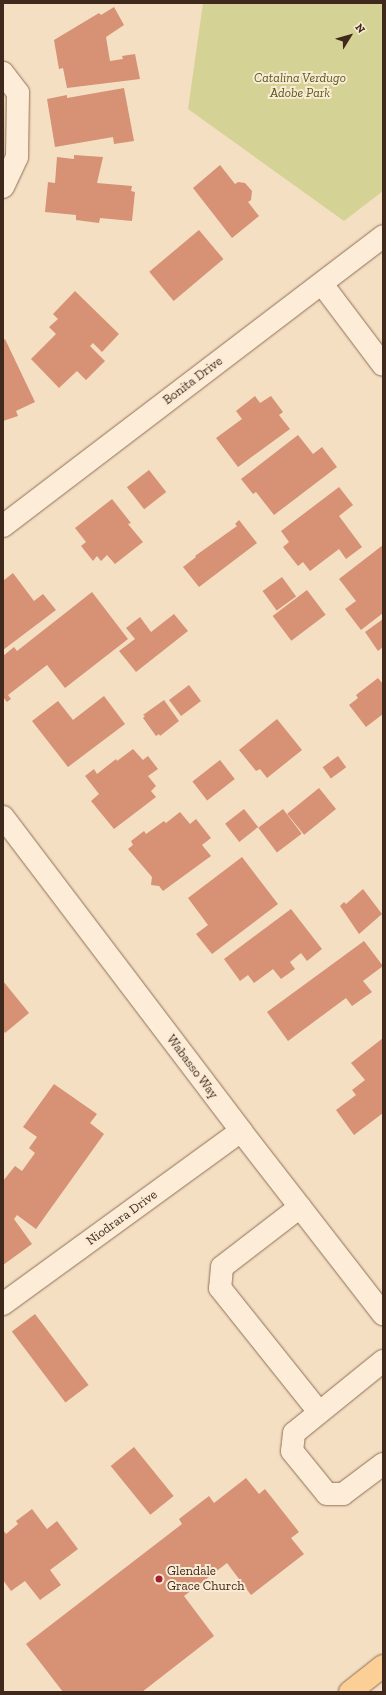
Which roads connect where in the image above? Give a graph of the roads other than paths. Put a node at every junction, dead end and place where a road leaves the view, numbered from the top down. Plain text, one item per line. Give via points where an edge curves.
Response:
1 (3, 73) edge
2 (3, 187) edge
3 (383, 236) edge
4 (322, 284) junction
5 (383, 365) edge
6 (3, 526) edge
7 (3, 817) edge
8 (241, 1131) junction
9 (300, 1207) junction
10 (3, 1304) edge
11 (381, 1307) edge
12 (383, 1361) edge
13 (319, 1412) junction
14 (383, 1464) edge
15 (383, 1666) edge
16 (350, 1692) edge

1 - 2 street via 18,93 17,157
3 - 4 street, Bonita Drive
4 - 5 street
4 - 6 street, Bonita Drive
7 - 8 street, Wabasso Way
8 - 9 street, Wabasso Way
8 - 10 street, Niodrara Drive
9 - 11 street, Wabasso Way
9 - 13 street via 222,1267 220,1288
12 - 13 street
13 - 14 street via 294,1433 292,1451 326,1494 343,1494
15 - 16 main road

